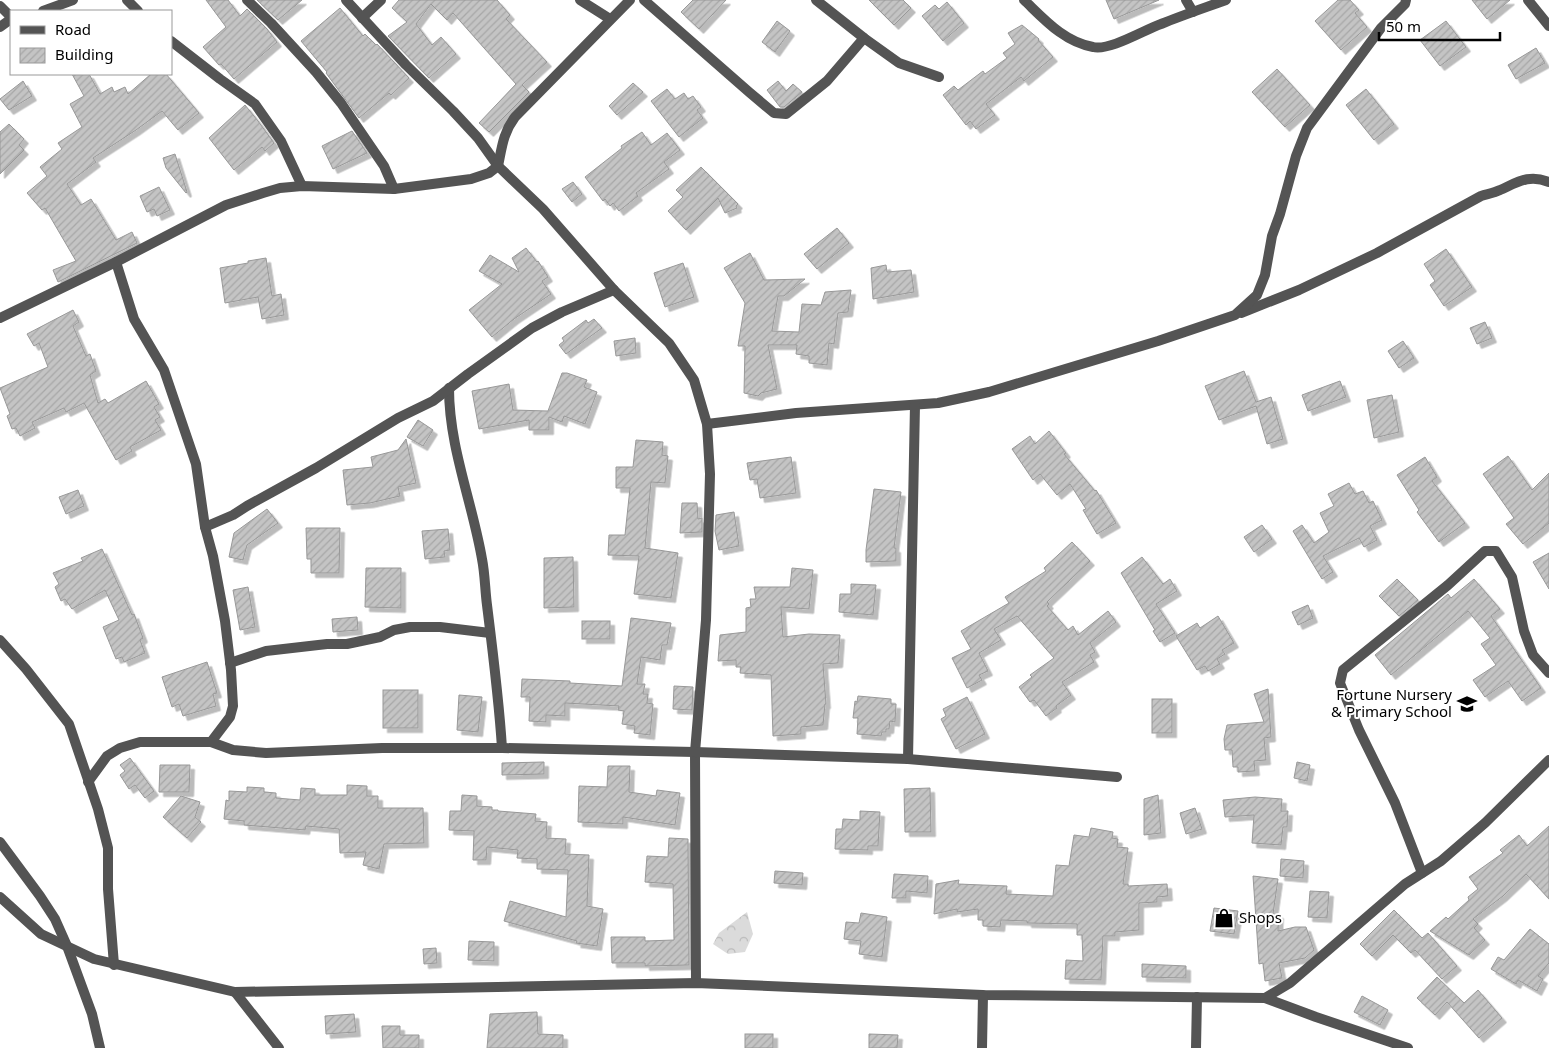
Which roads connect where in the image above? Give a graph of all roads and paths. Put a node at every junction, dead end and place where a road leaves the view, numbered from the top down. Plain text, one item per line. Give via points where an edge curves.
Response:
1 (72, 0) edge
2 (127, 0) edge
3 (247, 0) edge
4 (346, 0) edge
5 (381, 0) edge
6 (580, 0) edge
7 (630, 0) edge
8 (644, 0) edge
9 (816, 0) edge
10 (1024, 0) edge
11 (1186, 0) edge
12 (1226, 0) edge
13 (1528, 0) edge
14 (1406, 1) edge
15 (0, 6) edge
16 (46, 10) edge
17 (137, 10) edge
18 (1193, 12) junction
19 (10, 17) edge
20 (362, 18) junction
21 (10, 19) edge
22 (610, 19) junction
23 (1549, 26) edge
24 (0, 27) edge
25 (864, 38) junction
26 (172, 42) edge
27 (939, 77) dead end
28 (498, 166) junction
29 (1549, 182) edge
30 (302, 186) junction
31 (394, 189) junction
32 (116, 262) junction
33 (614, 290) junction
34 (1235, 315) junction
35 (0, 318) edge
36 (449, 388) junction
37 (915, 406) junction
38 (707, 424) junction
39 (205, 527) junction
40 (490, 633) junction
41 (0, 640) edge
42 (230, 663) junction
43 (1549, 673) edge
44 (211, 742) junction
45 (502, 748) junction
46 (694, 752) junction
47 (908, 760) junction
48 (1549, 760) edge
49 (1117, 777) dead end
50 (88, 782) junction
51 (0, 842) edge
52 (1422, 873) junction
53 (0, 897) edge
54 (67, 946) junction
55 (114, 964) junction
56 (696, 982) junction
57 (235, 992) junction
58 (983, 995) junction
59 (1197, 998) junction
60 (1265, 998) junction
61 (100, 1048) edge
62 (279, 1048) edge
63 (982, 1048) edge
64 (1196, 1048) edge
65 (1408, 1048) edge

1 - 16 street
2 - 17 street
3 - 31 street via 297,51 341,103 384,166
4 - 20 street
5 - 20 street
6 - 22 street
7 - 22 street
8 - 25 street via 749,92 780,114 786,114 827,81
9 - 25 street
10 - 18 street via 1055,30 1094,48 1117,43
11 - 18 street
12 - 18 street
13 - 23 street
14 - 34 street via 1381,28 1307,128 1272,236 1265,275 1257,295
15 - 19 street
20 - 28 street via 478,138
21 - 24 street
22 - 28 street via 507,127
25 - 27 street via 899,63
26 - 30 street via 254,104 282,141
28 - 31 street via 471,179
28 - 33 street via 543,209
29 - 34 street via 1535,178 1519,181 1481,196 1377,253 1299,290
30 - 31 street
30 - 32 street via 280,188 226,205
32 - 35 street
32 - 39 street via 134,319 164,370 196,464
33 - 36 street via 532,328
33 - 38 street via 669,343 694,380
34 - 37 street via 989,392
36 - 39 street via 433,401 398,418 234,515
36 - 40 street via 452,431 483,561
37 - 38 street via 796,413
37 - 47 street
38 - 46 street via 710,474 706,620
39 - 42 street via 225,621
40 - 42 street via 440,627 410,628 347,644 266,651
40 - 45 street
41 - 50 street via 69,724
42 - 44 street via 233,706 230,717
43 - 52 street via 1533,655 1512,577 1496,551 1485,551 1343,670 1340,683 1395,803
44 - 45 street via 233,750 266,753 382,748
44 - 50 street via 140,742 120,748 107,756
45 - 46 street
46 - 47 street
46 - 56 street
47 - 49 street
48 - 52 street via 1485,823
50 - 55 street via 108,848
51 - 54 street via 55,919
52 - 60 street via 1290,983
53 - 54 street via 41,934
54 - 55 street
54 - 61 street via 92,1014
55 - 57 street
56 - 57 street
56 - 58 street
57 - 62 street
58 - 59 street
58 - 63 street
59 - 60 street
59 - 64 street
60 - 65 street

